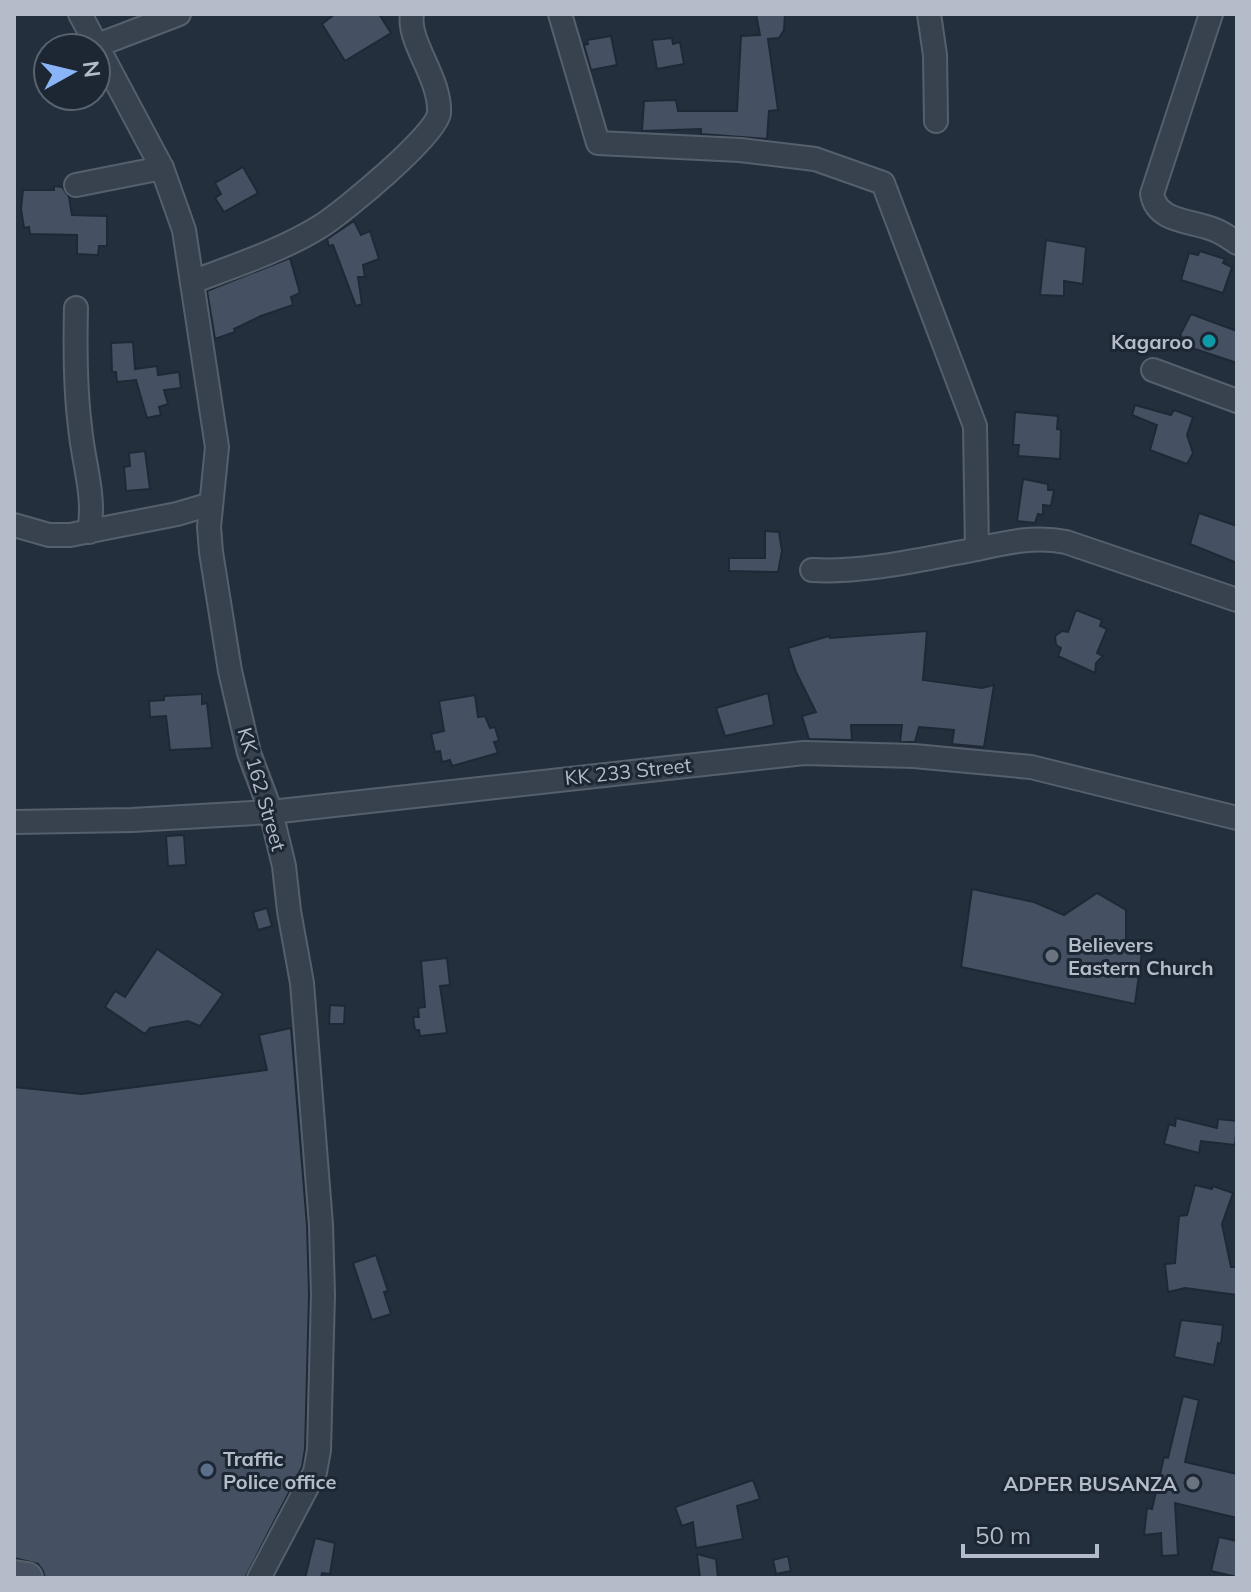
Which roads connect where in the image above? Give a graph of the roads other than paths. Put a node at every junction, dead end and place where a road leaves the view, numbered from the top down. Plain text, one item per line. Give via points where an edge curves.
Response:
1 (80, 14) edge
2 (179, 14) edge
3 (560, 14) edge
4 (929, 14) edge
5 (1211, 14) edge
6 (409, 18) edge
7 (90, 32) edge
8 (112, 40) edge
9 (112, 72) edge
10 (936, 121) dead end
11 (162, 168) junction
12 (76, 185) dead end
13 (1237, 243) edge
14 (192, 282) junction
15 (76, 308) dead end
16 (1153, 370) dead end
17 (1237, 401) edge
18 (211, 504) junction
19 (14, 525) edge
20 (89, 532) junction
21 (977, 549) junction
22 (812, 570) dead end
23 (1237, 600) edge
24 (271, 812) junction
25 (1237, 818) edge
26 (14, 822) edge
27 (14, 1576) edge
28 (27, 1578) edge
29 (259, 1578) edge

1 - 7 street, KK 162 Street
2 - 8 street
3 - 21 street via 598,143 815,159 883,183 975,426
4 - 10 street
5 - 13 street via 1152,194 1161,213
6 - 14 street via 435,83 437,122 417,146 321,226
9 - 11 street, KK 162 Street
11 - 12 street
11 - 14 street, KK 162 Street via 184,230
14 - 18 street, KK 162 Street via 217,447
15 - 20 street via 75,369 93,512
16 - 17 street
18 - 20 street
18 - 24 street, KK 162 Street via 211,552 230,671 249,753
19 - 20 street via 49,535
21 - 22 street via 846,570
21 - 23 street via 1019,540 1058,540
24 - 25 street, KK 233 Street via 804,753 1031,767
24 - 26 street, KK 233 Street
24 - 29 street, KK 162 Street via 302,983 323,1294 315,1472
27 - 28 main road

